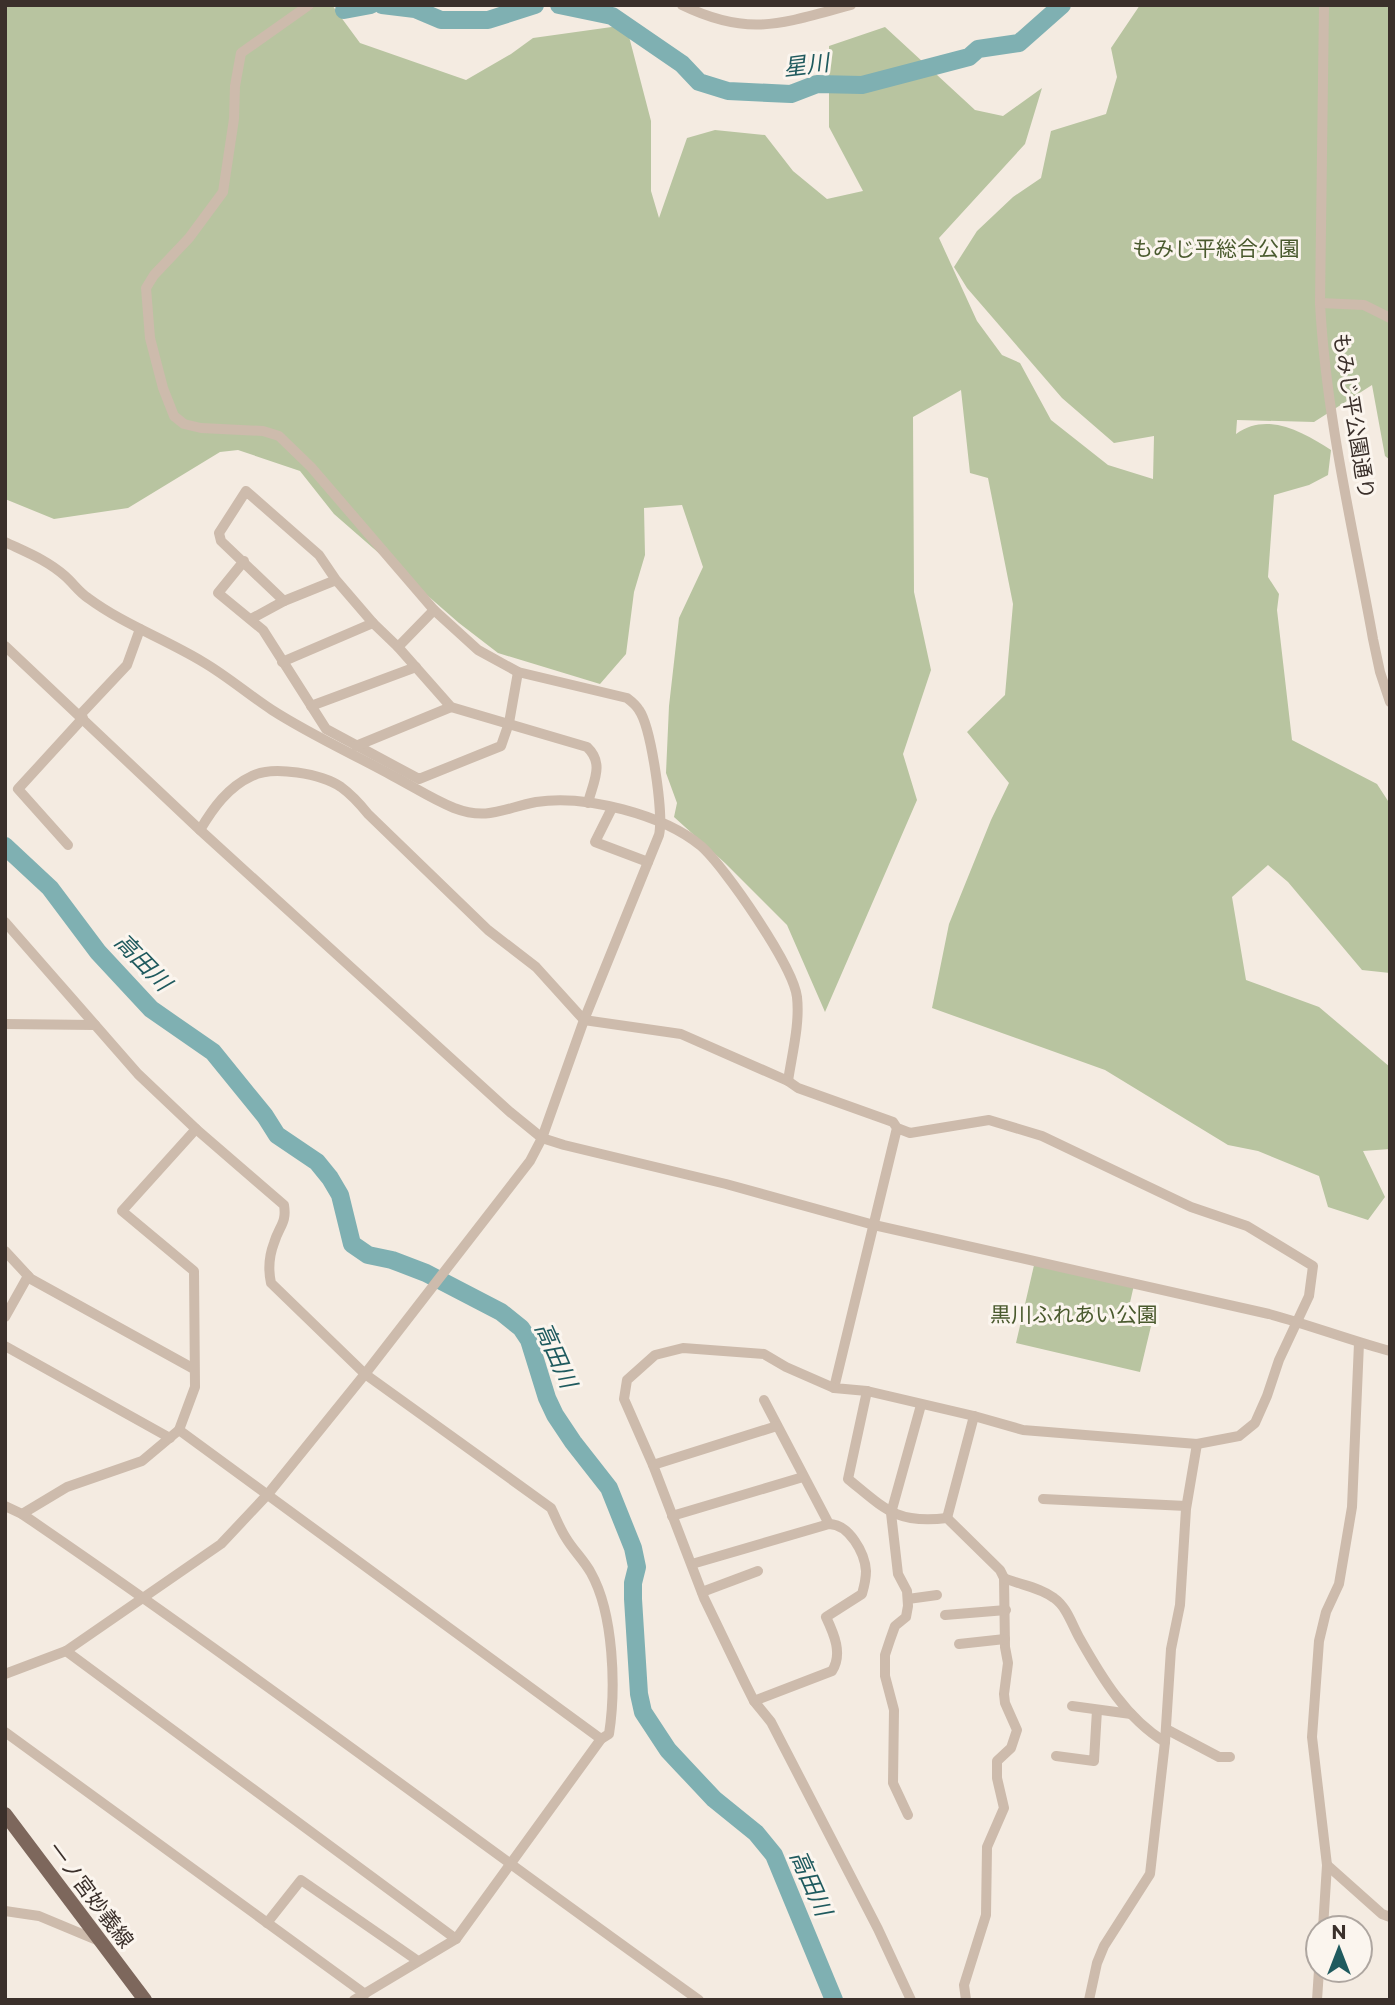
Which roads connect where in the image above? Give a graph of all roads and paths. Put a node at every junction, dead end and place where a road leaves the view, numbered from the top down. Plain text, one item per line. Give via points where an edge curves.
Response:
1 (309, 5) edge
2 (682, 5) edge
3 (851, 5) edge
4 (1324, 5) edge
5 (1320, 303) junction
6 (1390, 318) edge
7 (5, 542) edge
8 (244, 561) junction
9 (336, 580) junction
10 (284, 601) junction
11 (434, 610) junction
12 (251, 620) junction
13 (373, 624) junction
14 (139, 629) junction
15 (5, 646) edge
16 (398, 647) junction
17 (282, 662) junction
18 (416, 667) junction
19 (518, 672) junction
20 (1390, 702) edge
21 (310, 706) junction
22 (451, 707) junction
23 (82, 717) junction
24 (509, 723) junction
25 (356, 746) junction
26 (588, 803) junction
27 (612, 808) junction
28 (662, 821) junction
29 (200, 830) junction
30 (68, 845) dead end
31 (648, 862) junction
32 (5, 922) edge
33 (584, 1020) junction
34 (5, 1024) edge
35 (95, 1025) junction
36 (788, 1081) junction
37 (897, 1128) junction
38 (196, 1129) junction
39 (542, 1138) junction
40 (874, 1225) junction
41 (5, 1251) edge
42 (28, 1276) junction
43 (5, 1317) edge
44 (1298, 1322) junction
45 (1359, 1343) junction
46 (5, 1346) edge
47 (1390, 1351) edge
48 (194, 1369) junction
49 (365, 1374) junction
50 (834, 1388) junction
51 (867, 1391) junction
52 (764, 1400) dead end
53 (921, 1405) junction
54 (974, 1416) junction
55 (777, 1426) junction
56 (179, 1430) junction
57 (170, 1438) junction
58 (1196, 1444) junction
59 (653, 1465) junction
60 (803, 1477) junction
61 (268, 1494) junction
62 (1043, 1499) dead end
63 (5, 1506) edge
64 (1186, 1506) junction
65 (891, 1513) junction
66 (22, 1514) junction
67 (672, 1516) junction
68 (947, 1518) junction
69 (829, 1524) junction
70 (692, 1564) junction
71 (758, 1571) dead end
72 (1003, 1578) junction
73 (702, 1592) junction
74 (937, 1595) dead end
75 (144, 1597) junction
76 (908, 1599) junction
77 (1006, 1609) junction
78 (945, 1615) dead end
79 (1005, 1639) junction
80 (960, 1644) dead end
81 (66, 1651) junction
82 (5, 1674) edge
83 (754, 1701) junction
84 (1072, 1706) dead end
85 (1097, 1710) junction
86 (1131, 1714) junction
87 (1166, 1729) junction
88 (5, 1732) edge
89 (601, 1739) junction
90 (1165, 1742) junction
91 (1056, 1756) dead end
92 (1230, 1757) dead end
93 (5, 1814) edge
94 (908, 1815) dead end
95 (510, 1865) junction
96 (1327, 1865) junction
97 (5, 1911) edge
98 (1323, 1914) edge
99 (1390, 1917) edge
100 (267, 1923) junction
101 (456, 1939) junction
102 (99, 1941) junction
103 (418, 1961) junction
104 (365, 1994) junction
105 (145, 2000) edge
106 (354, 2000) edge
107 (699, 2000) edge
108 (911, 2000) edge
109 (966, 2000) edge
110 (1088, 2000) edge

1 - 11 street via 241,53 223,192 146,288 150,338 163,388 178,420 201,428 263,430 279,436
2 - 3 street via 743,26 766,26
4 - 5 street, もみじ平公園通り
5 - 6 street via 1364,305
5 - 20 street, もみじ平公園通り via 1328,402
7 - 14 street via 42,559 87,598
8 - 9 street via 221,541 219,533 246,491 319,555
8 - 10 street
8 - 12 street via 218,593
9 - 10 street
9 - 13 street
10 - 12 street
11 - 16 street
11 - 19 street via 478,650
12 - 17 street via 263,630
13 - 16 street
13 - 17 street
14 - 23 street via 127,665
14 - 26 street via 205,663 271,710 434,800 467,813 499,813 537,802
15 - 23 street
16 - 18 street
17 - 21 street
18 - 21 street
18 - 22 street
19 - 24 street
19 - 28 street via 627,698 640,711
21 - 25 street via 326,729
22 - 24 street
22 - 25 street
23 - 29 street
23 - 30 street via 18,789
24 - 25 street via 501,746 419,779
24 - 26 street via 587,747 596,755 598,766
26 - 27 street
27 - 28 street
27 - 31 street via 595,842
28 - 31 street
28 - 36 street via 702,847 723,870 784,965 797,995
29 - 33 street via 214,807 252,776 277,772 326,779 355,799 488,930 536,967
29 - 39 street
31 - 33 street
32 - 35 street
33 - 36 street via 681,1034
33 - 39 street
34 - 35 street
35 - 38 street
36 - 37 street via 893,1122
37 - 40 street
37 - 44 street via 910,1133 989,1120 1042,1136 1191,1207 1247,1226 1313,1266 1309,1296
38 - 48 street via 122,1211 194,1271
38 - 49 street via 284,1205 286,1217 268,1268 271,1283
39 - 40 street
39 - 49 street via 530,1161
40 - 44 street
40 - 50 street
41 - 42 street
42 - 43 street
42 - 48 street
44 - 45 street
44 - 58 street via 1255,1423 1239,1436
45 - 47 street
45 - 96 street via 1352,1507 1339,1584 1319,1641 1312,1737
46 - 57 street
48 - 56 street via 195,1387
49 - 61 street
49 - 89 street via 551,1508 592,1574 604,1605 611,1656 611,1720 609,1734
50 - 51 street
50 - 59 street via 764,1354 684,1348 654,1355 627,1380 624,1399
51 - 53 street
51 - 65 street via 848,1479
52 - 55 street
53 - 54 street
53 - 65 street
54 - 58 street via 1023,1430
54 - 68 street
55 - 59 street
55 - 60 street
56 - 57 street
56 - 61 street
57 - 66 street via 142,1461 67,1487
58 - 64 street
59 - 67 street
60 - 67 street
60 - 69 street
61 - 75 street via 221,1544
61 - 89 street
62 - 64 street
63 - 66 street
64 - 87 street via 1181,1605 1171,1649
65 - 68 street via 923,1521
65 - 76 street via 898,1574
66 - 75 street
67 - 70 street
68 - 72 street
69 - 70 street
69 - 83 street via 838,1526 857,1545 866,1573 862,1594 826,1617 836,1642 835,1668
70 - 73 street
71 - 73 street
72 - 77 street
72 - 86 street via 1042,1591 1063,1606 1105,1680
73 - 83 street
74 - 76 street
75 - 81 street
75 - 95 street
76 - 94 street via 905,1617 895,1626 886,1655 885,1676 894,1710 893,1783
77 - 78 street
77 - 79 street
79 - 80 street
79 - 109 street via 1009,1663 1005,1703 1017,1730 1011,1748 997,1761 1004,1808 987,1847 986,1915 964,1985
81 - 82 street
81 - 101 street
83 - 108 street via 771,1722
84 - 85 street
85 - 86 street
85 - 91 street via 1094,1761
86 - 90 street
87 - 90 street
87 - 92 street via 1219,1757
88 - 100 street
89 - 95 street
90 - 110 street via 1150,1874 1104,1946
93 - 102 main road, 一ノ宮妙義線
95 - 101 street
95 - 107 street
96 - 98 street
96 - 99 street
97 - 102 street via 40,1916
100 - 103 street via 301,1880
100 - 104 street
101 - 103 street
102 - 105 main road, 一ノ宮妙義線
103 - 104 street
104 - 106 street

